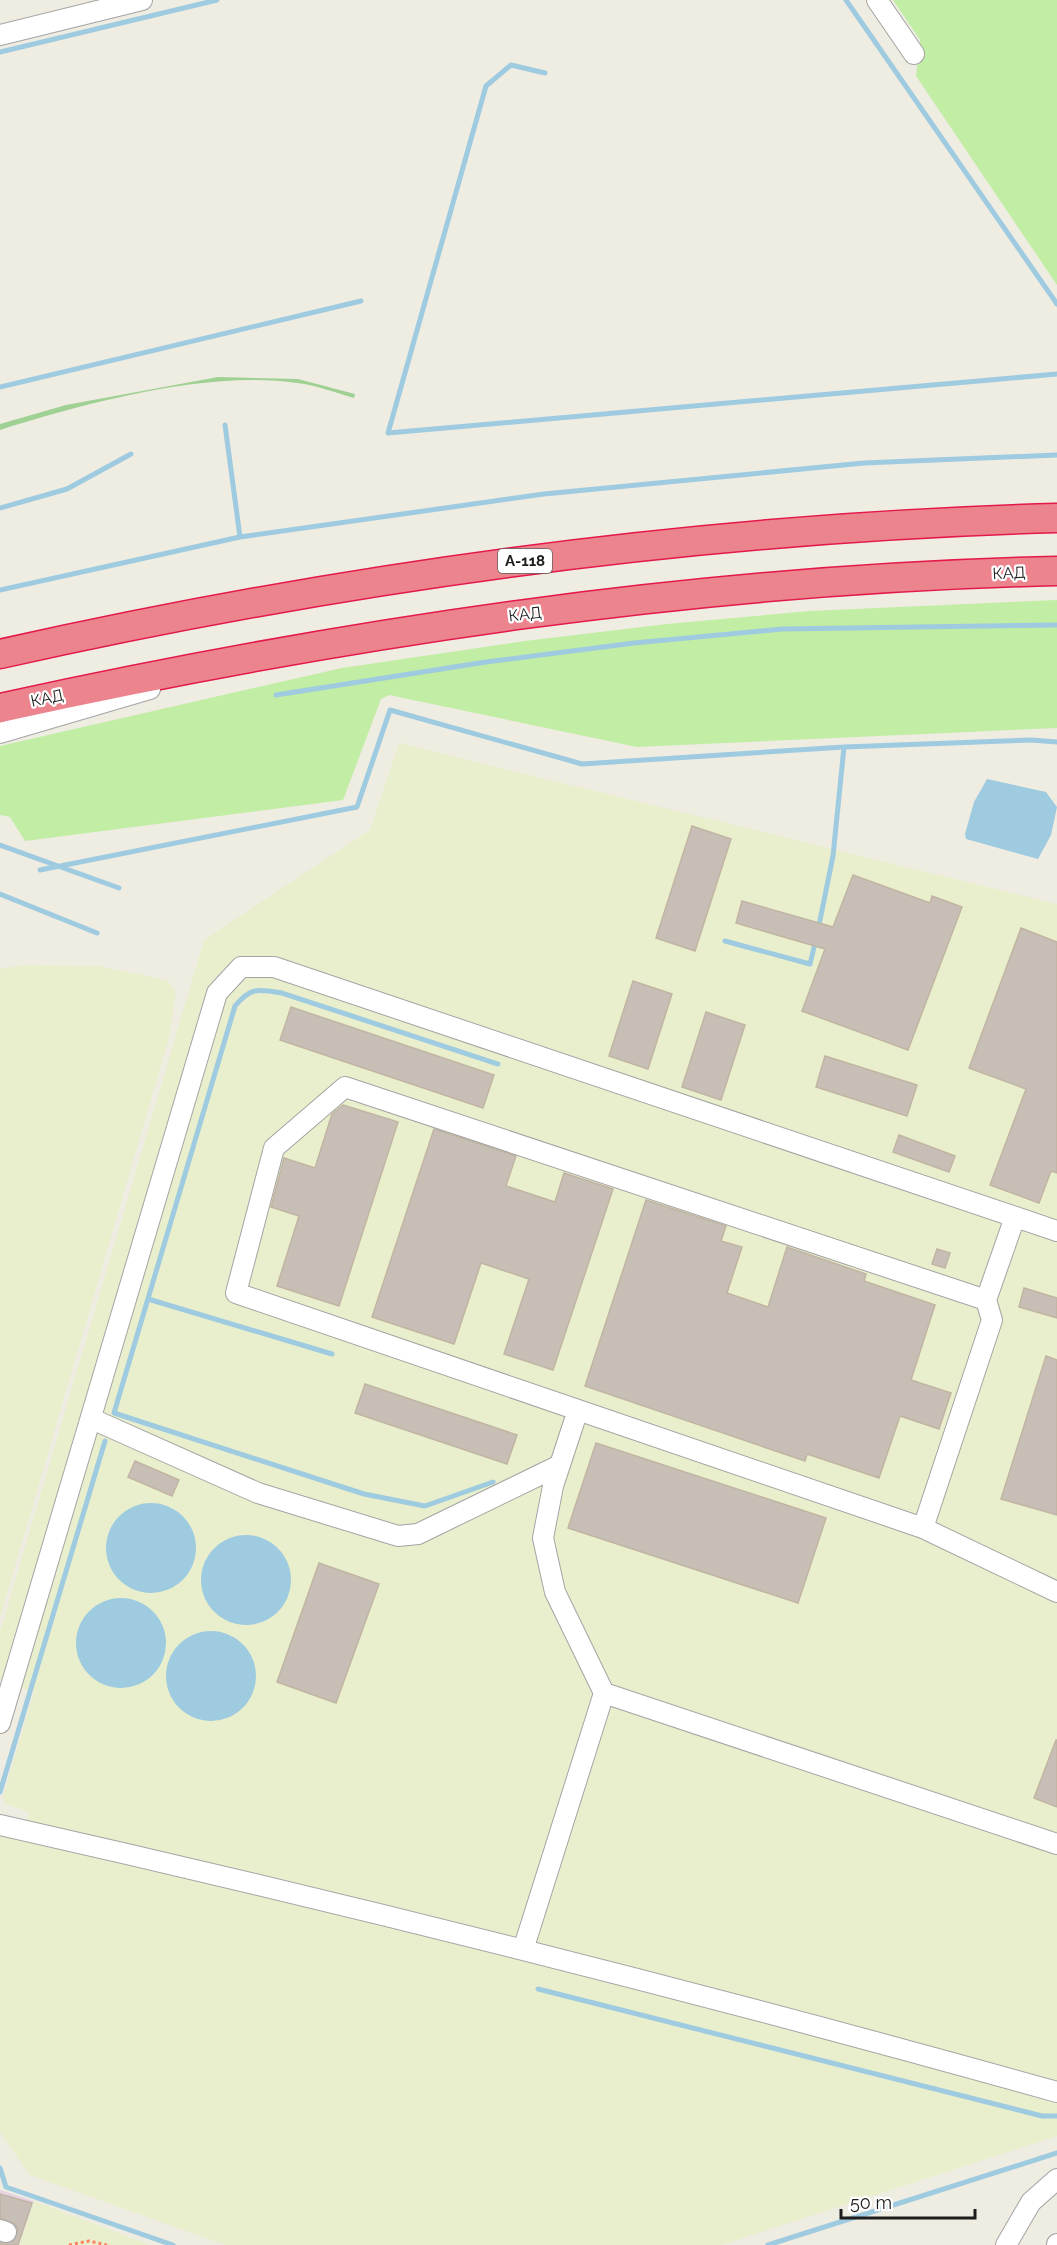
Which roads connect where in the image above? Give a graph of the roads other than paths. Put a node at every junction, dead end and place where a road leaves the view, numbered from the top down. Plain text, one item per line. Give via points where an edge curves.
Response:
1 (142, 0) edge
2 (877, 0) edge
3 (0, 35) edge
4 (914, 54) dead end
5 (1057, 518) edge
6 (1057, 571) edge
7 (0, 654) edge
8 (261, 654) junction
9 (0, 708) edge
10 (0, 734) edge
11 (1015, 1217) junction
12 (1057, 1231) edge
13 (986, 1300) junction
14 (578, 1410) junction
15 (92, 1419) junction
16 (560, 1466) junction
17 (923, 1528) junction
18 (1057, 1592) edge
19 (604, 1693) junction
20 (0, 1723) edge
21 (0, 1825) edge
22 (1057, 1844) edge
23 (523, 1950) junction
24 (1057, 2092) edge
25 (1057, 2179) edge
26 (1006, 2245) edge

1 - 3 street
2 - 4 street
5 - 7 highway, А-118 via 817,530 648,545 248,602
6 - 8 highway, КАД via 834,582 667,597 451,623
8 - 9 highway, КАД
8 - 10 street
11 - 12 street
11 - 13 street
11 - 15 street via 274,967 241,967 218,993
13 - 14 street via 345,1087 274,1148 236,1293
13 - 17 street via 992,1320
14 - 16 street
14 - 17 street
15 - 16 street via 258,1493 398,1536 418,1534
15 - 20 street
16 - 19 street via 543,1538 555,1592
17 - 18 street
19 - 22 street
19 - 23 street
21 - 23 street
23 - 24 street via 776,2014
25 - 26 street via 1031,2202

